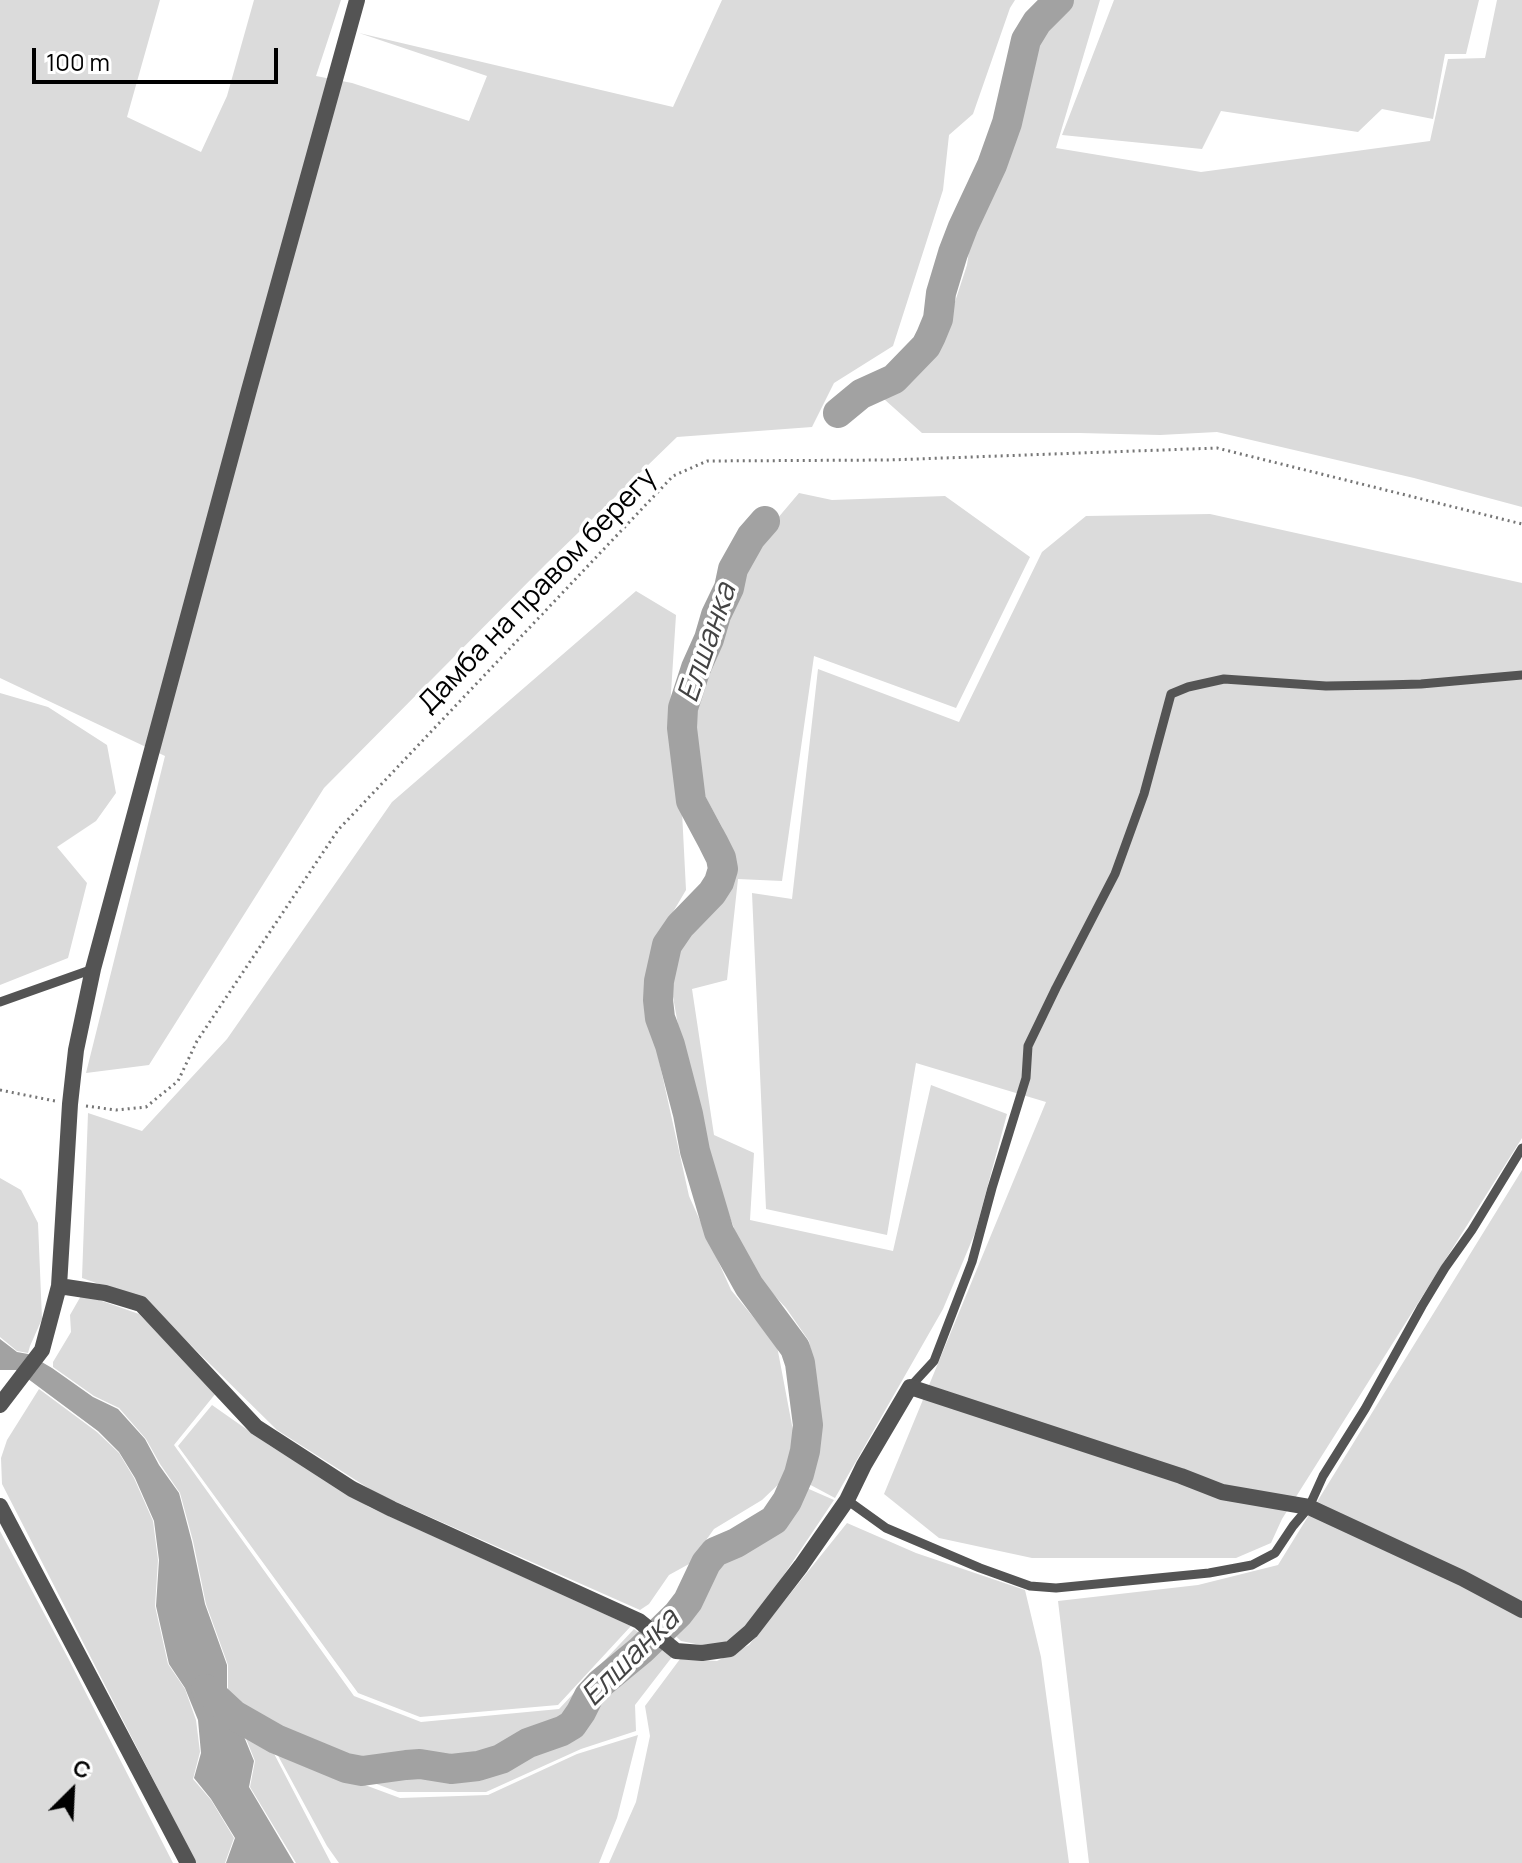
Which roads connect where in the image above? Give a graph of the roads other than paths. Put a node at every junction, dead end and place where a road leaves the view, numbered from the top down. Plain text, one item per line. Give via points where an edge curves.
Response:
1 (357, 0) edge
2 (1522, 675) edge
3 (93, 969) junction
4 (0, 1002) edge
5 (1522, 1148) edge
6 (59, 1286) junction
7 (910, 1387) junction
8 (0, 1405) edge
9 (847, 1500) junction
10 (0, 1506) edge
11 (1309, 1507) junction
12 (1522, 1610) edge
13 (188, 1863) edge

1 - 3 street
2 - 7 lane via 1326,686 1224,679 1171,694 1115,874 1028,1046 1026,1078 972,1262 934,1361
3 - 4 lane
3 - 6 street via 70,1104
5 - 11 lane via 1422,1306
6 - 8 street via 42,1350
6 - 9 street via 141,1304 256,1427 352,1489 639,1621 676,1651 730,1649 751,1631
7 - 9 street
7 - 11 street via 1222,1492
9 - 11 lane via 886,1528 980,1568 1030,1586 1056,1588 1252,1565 1275,1553
10 - 13 street
11 - 12 street

